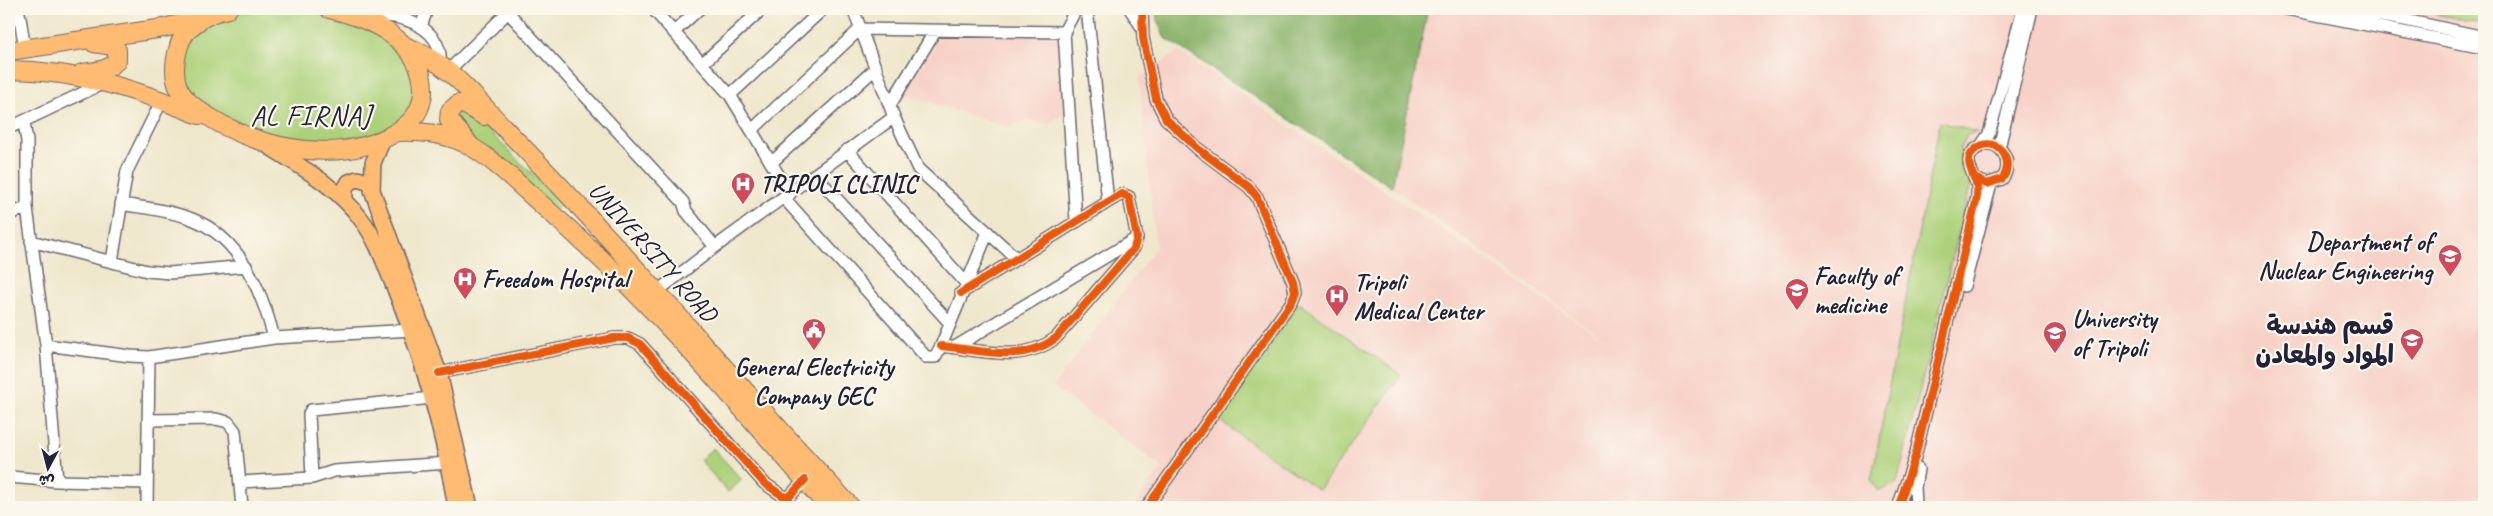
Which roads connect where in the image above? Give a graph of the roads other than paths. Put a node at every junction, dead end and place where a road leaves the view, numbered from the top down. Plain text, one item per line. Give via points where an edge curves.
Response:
1 (225, 9) edge
2 (329, 9) edge
3 (427, 9) edge
4 (653, 9) edge
5 (699, 9) edge
6 (762, 9) edge
7 (823, 9) edge
8 (853, 9) edge
9 (1076, 9) edge
10 (1087, 9) edge
11 (1130, 9) edge
12 (1142, 9) edge
13 (2023, 9) edge
14 (2032, 9) edge
15 (2286, 9) edge
16 (2338, 9) edge
17 (508, 10) edge
18 (350, 13) edge
19 (16, 15) edge
20 (204, 17) junction
21 (1141, 26) junction
22 (421, 27) junction
23 (860, 29) junction
24 (935, 30) junction
25 (674, 32) junction
26 (1064, 32) junction
27 (2484, 37) edge
28 (70, 42) junction
29 (405, 46) junction
30 (2484, 48) edge
31 (17, 50) edge
32 (704, 63) junction
33 (444, 68) junction
34 (876, 68) junction
35 (9, 70) edge
36 (74, 74) junction
37 (108, 82) junction
38 (730, 95) junction
39 (162, 100) junction
40 (890, 105) junction
41 (894, 117) junction
42 (24, 123) junction
43 (220, 123) junction
44 (9, 128) edge
45 (505, 130) junction
46 (752, 130) junction
47 (390, 136) junction
48 (260, 141) junction
49 (471, 147) junction
50 (1980, 147) junction
51 (1999, 148) junction
52 (847, 150) junction
53 (771, 163) junction
54 (816, 175) junction
55 (1974, 178) junction
56 (370, 183) junction
57 (1991, 184) junction
58 (787, 196) junction
59 (345, 201) junction
60 (1108, 202) junction
61 (121, 204) junction
62 (27, 208) junction
63 (9, 214) edge
64 (1076, 222) junction
65 (988, 232) junction
66 (1137, 238) junction
67 (30, 241) junction
68 (715, 247) junction
69 (1016, 258) junction
70 (112, 260) junction
71 (246, 266) junction
72 (964, 288) junction
73 (655, 293) junction
74 (949, 322) junction
75 (412, 330) junction
76 (274, 338) junction
77 (46, 346) junction
78 (941, 346) junction
79 (955, 347) junction
80 (149, 356) junction
81 (439, 373) junction
82 (433, 398) junction
83 (148, 420) junction
84 (448, 463) junction
85 (9, 477) edge
86 (312, 478) junction
87 (806, 480) junction
88 (57, 481) junction
89 (240, 482) junction
90 (147, 483) junction
91 (1895, 504) edge
92 (1917, 506) edge
93 (147, 507) edge
94 (242, 507) edge
95 (456, 507) edge
96 (470, 507) edge
97 (828, 507) edge
98 (851, 507) edge
99 (1148, 507) edge

1 - 20 highway
2 - 18 highway
3 - 22 street
4 - 25 street
5 - 25 street
6 - 32 street
7 - 38 street
8 - 23 street
9 - 26 street
10 - 60 street
11 - 21 street
12 - 21 street
13 - 50 street via 1989,134
14 - 51 street
15 - 30 street
16 - 27 street
17 - 33 street
17 - 68 street via 683,202 686,211
18 - 22 street via 388,16
18 - 29 highway via 378,26
19 - 31 street
20 - 28 highway via 164,28
20 - 43 highway via 184,34 175,72 178,87 189,102
21 - 99 street via 1156,99 1166,119 1197,148 1250,187 1257,197 1295,293 1258,352
22 - 33 street via 438,42
23 - 24 street
23 - 34 street
23 - 46 street
24 - 26 street
24 - 40 street
25 - 32 street
26 - 64 street
28 - 31 highway
28 - 36 highway via 114,46 118,55 115,64 109,67
29 - 33 highway, UNIVERSITY ROAD via 423,53
29 - 47 highway via 420,68 423,96 419,111
32 - 38 street
33 - 45 highway, UNIVERSITY ROAD
34 - 40 street
34 - 53 street
35 - 36 highway
36 - 37 highway
37 - 39 highway
37 - 42 street
38 - 46 street
39 - 43 highway
39 - 61 street via 127,170
40 - 41 street
41 - 52 street
41 - 65 street via 918,170
42 - 44 street
42 - 62 street
43 - 48 highway
45 - 49 highway via 473,108 458,104 450,111 449,120
45 - 73 highway, UNIVERSITY ROAD via 566,192
46 - 53 street
47 - 48 highway via 354,148 313,150 292,149
47 - 49 highway, UNIVERSITY ROAD via 426,133
47 - 56 main road via 373,163
48 - 59 main road via 306,170
49 - 87 highway, UNIVERSITY ROAD via 591,247 650,306
50 - 51 street via 1993,145
50 - 55 street via 1969,161
51 - 57 street via 2007,157 2008,169 2002,179
52 - 54 street
52 - 72 street
53 - 58 street
54 - 58 street
54 - 74 street
55 - 57 street
55 - 91 street via 1978,193 1913,465
56 - 59 main road via 357,179 349,182
56 - 81 main road
57 - 92 street via 1917,474
58 - 68 street
58 - 78 street via 926,357 935,357
59 - 75 main road via 372,237
60 - 64 street
60 - 66 street via 1122,194 1129,197
61 - 70 street
61 - 71 street via 193,219 220,237
62 - 63 street
62 - 67 street
64 - 69 street
65 - 69 street
65 - 72 street
66 - 79 street
66 - 79 street via 1134,248 1046,346 1014,354
67 - 70 street
67 - 77 street
68 - 73 street
69 - 72 street
70 - 71 street via 147,271 170,273
71 - 76 street via 258,285
72 - 74 street
73 - 98 highway, UNIVERSITY ROAD
74 - 78 street
75 - 76 street
75 - 82 main road
76 - 80 street
77 - 80 street
77 - 88 street
78 - 79 street
80 - 83 street
81 - 87 street via 614,338 628,338 640,344 764,482 783,496 789,496
81 - 96 main road
82 - 84 main road
82 - 86 street via 311,410
83 - 89 street via 216,419 228,422 235,430
83 - 90 street
84 - 86 street via 334,471
84 - 95 main road
85 - 88 street
86 - 89 street
87 - 97 highway, UNIVERSITY ROAD
88 - 90 street
89 - 94 street
90 - 93 street
91 - 92 street via 1905,501

